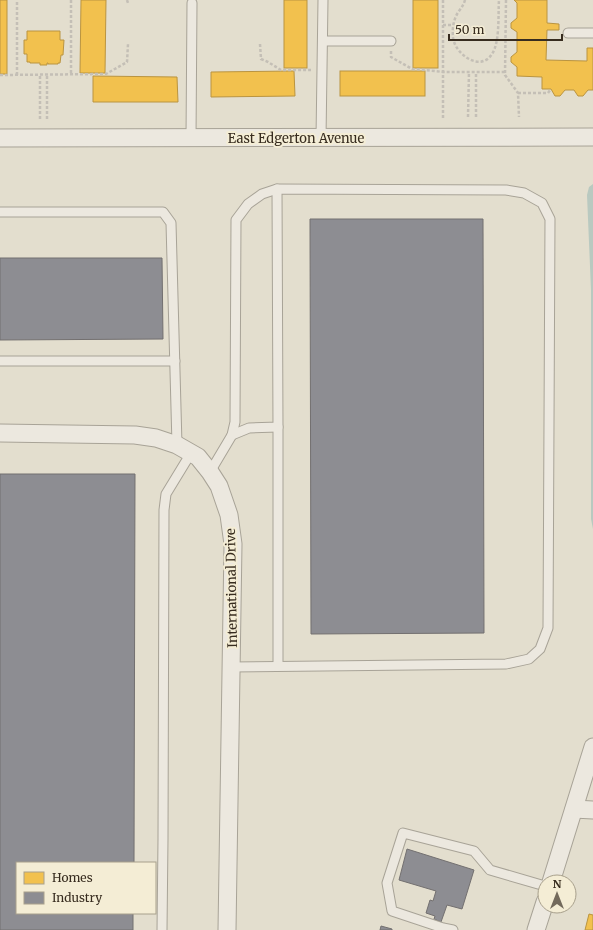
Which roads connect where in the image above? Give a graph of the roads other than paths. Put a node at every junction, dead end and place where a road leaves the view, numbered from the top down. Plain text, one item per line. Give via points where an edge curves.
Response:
1 (323, 0) edge
2 (192, 3) dead end
3 (568, 33) dead end
4 (593, 33) edge
5 (323, 41) junction
6 (391, 41) dead end
7 (593, 137) edge
8 (0, 138) edge
9 (191, 138) junction
10 (321, 138) junction
11 (277, 189) junction
12 (0, 212) edge
13 (0, 361) edge
14 (174, 361) junction
15 (278, 427) junction
16 (0, 433) edge
17 (232, 435) junction
18 (176, 445) junction
19 (192, 453) junction
20 (210, 472) junction
21 (278, 666) junction
22 (231, 667) junction
23 (593, 747) edge
24 (574, 809) junction
25 (593, 810) edge
26 (554, 874) edge
27 (537, 884) edge
28 (541, 914) edge
29 (162, 930) edge
30 (227, 930) edge
31 (453, 930) edge
32 (536, 930) edge

1 - 5 lane
2 - 9 lane
3 - 4 lane
5 - 6 lane
5 - 10 lane
7 - 10 street, East Edgerton Avenue
8 - 9 street, East Edgerton Avenue
9 - 10 street, East Edgerton Avenue
11 - 15 lane
11 - 17 lane via 262,194 248,204 236,220 235,422
11 - 21 lane via 506,190 524,192 542,203 550,219 548,628 540,649 529,659 506,664
12 - 14 lane via 164,212 171,223
13 - 14 lane
14 - 18 lane
15 - 17 lane via 249,428
15 - 21 lane
16 - 18 street, International Drive via 135,435 156,438
17 - 20 lane
18 - 19 street, International Drive
19 - 20 street, International Drive
19 - 29 lane via 166,494 164,510
20 - 22 street, International Drive via 220,486 229,514 233,544
21 - 22 lane
22 - 30 street, International Drive
23 - 24 street
24 - 25 street
24 - 26 street
27 - 31 lane via 490,870 474,851 403,833 387,883 392,910
28 - 32 street

